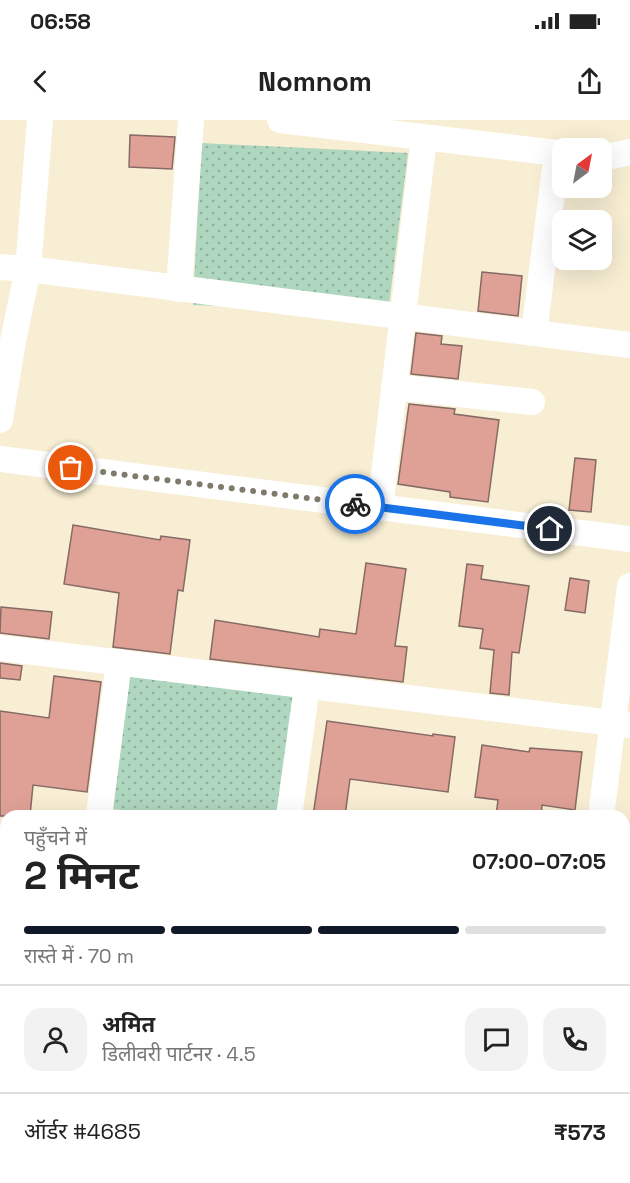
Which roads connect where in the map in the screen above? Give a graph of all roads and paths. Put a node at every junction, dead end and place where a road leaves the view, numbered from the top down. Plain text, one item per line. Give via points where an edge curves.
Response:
1 (40, 120) edge
2 (191, 120) edge
3 (280, 120) edge
4 (424, 138) junction
5 (630, 152) edge
6 (552, 153) edge
7 (612, 156) edge
8 (554, 198) edge
9 (0, 267) edge
10 (28, 269) junction
11 (180, 289) junction
12 (403, 317) junction
13 (534, 333) junction
14 (630, 345) edge
15 (394, 387) junction
16 (532, 402) dead end
17 (0, 420) edge
18 (0, 459) edge
19 (380, 508) junction
20 (630, 539) edge
21 (630, 586) edge
22 (0, 648) edge
23 (119, 662) junction
24 (307, 686) junction
25 (621, 724) edge
26 (100, 810) edge
27 (290, 810) edge
28 (602, 810) edge

1 - 10 street
2 - 11 street
3 - 4 street
4 - 6 street
4 - 12 street
5 - 7 street
8 - 13 street
9 - 10 street
10 - 11 street
10 - 17 street
11 - 12 street
12 - 13 street
12 - 15 street
13 - 14 street
15 - 16 street
15 - 19 street
18 - 19 street
19 - 20 street
21 - 25 street
22 - 23 street
23 - 24 street
23 - 26 street
24 - 25 street
24 - 27 street
25 - 28 street

